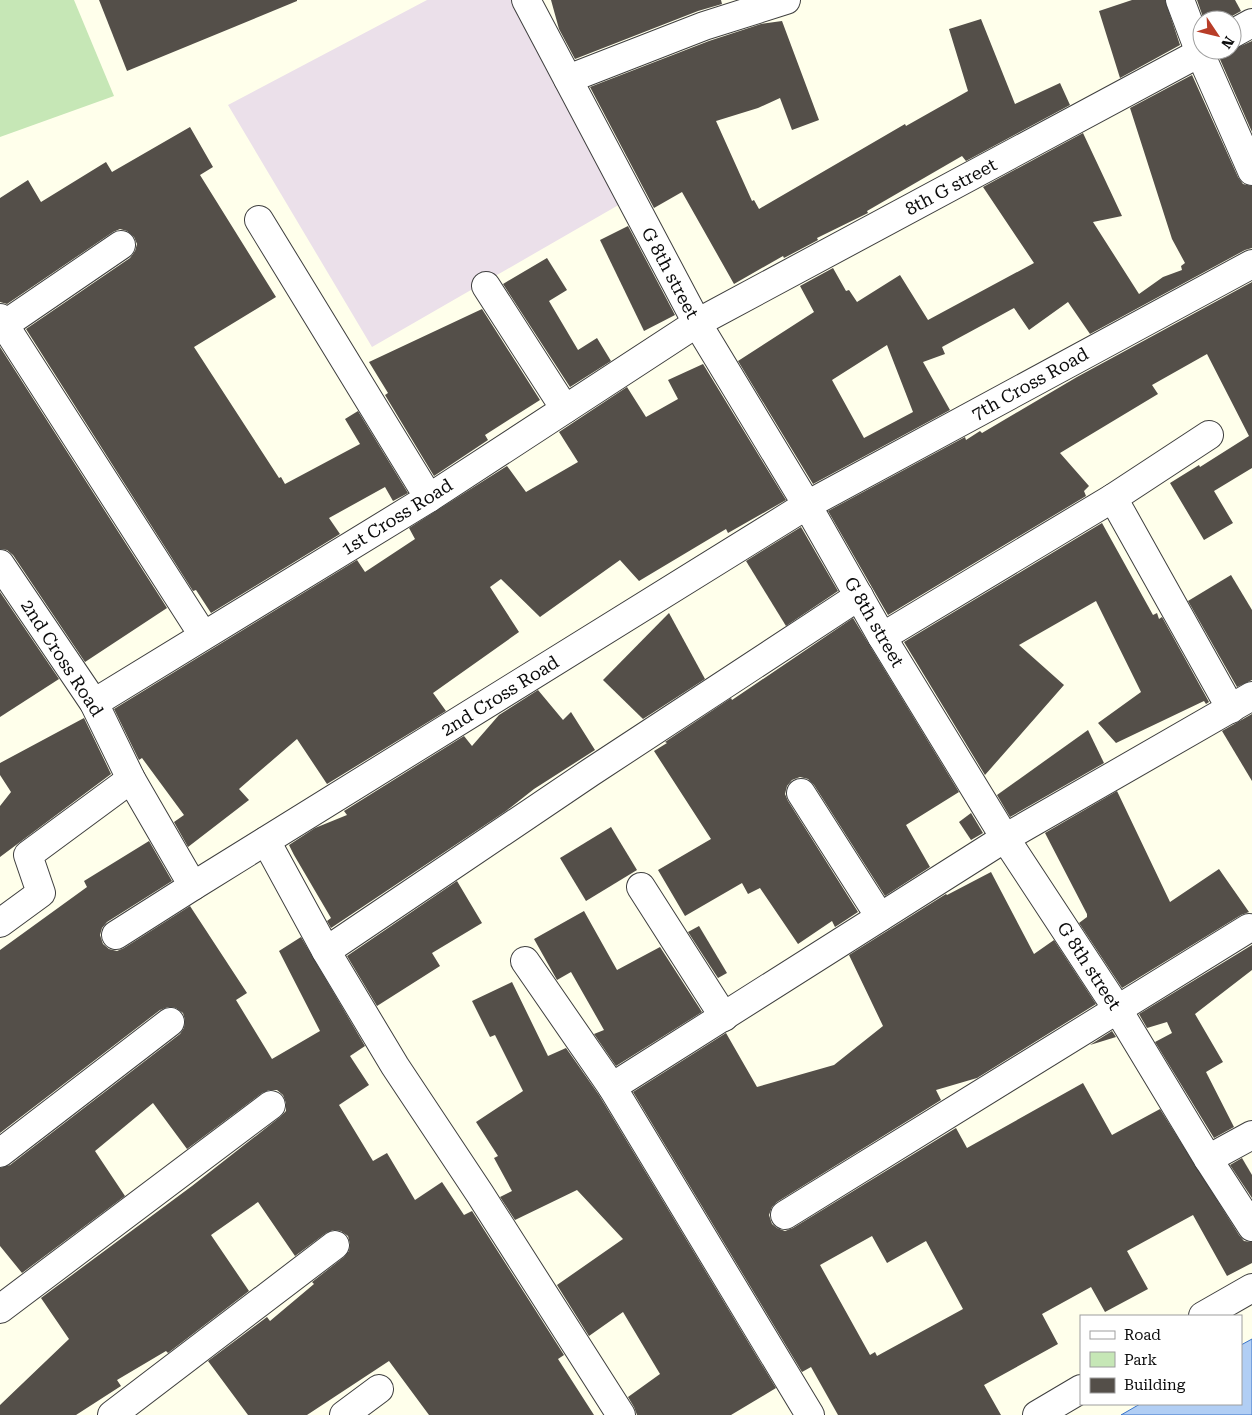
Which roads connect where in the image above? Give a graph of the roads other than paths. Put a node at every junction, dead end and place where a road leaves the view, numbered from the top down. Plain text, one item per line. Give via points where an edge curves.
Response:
1 (526, 0) edge
2 (786, 0) edge
3 (1180, 0) edge
4 (1192, 27) edge
5 (1192, 57) edge
6 (1207, 60) edge
7 (568, 79) junction
8 (1252, 171) edge
9 (259, 220) dead end
10 (121, 244) dead end
11 (1252, 264) edge
12 (486, 286) dead end
13 (2, 322) edge
14 (697, 323) junction
15 (565, 409) junction
16 (1209, 435) dead end
17 (429, 498) junction
18 (1113, 498) junction
19 (807, 505) junction
20 (0, 564) edge
21 (859, 596) junction
22 (203, 635) junction
23 (882, 638) junction
24 (1241, 702) edge
25 (94, 703) junction
26 (131, 779) junction
27 (800, 793) dead end
28 (1005, 838) junction
29 (266, 841) junction
30 (193, 886) junction
31 (640, 887) dead end
32 (880, 917) junction
33 (0, 923) edge
34 (1249, 928) dead end
35 (116, 935) dead end
36 (326, 951) junction
37 (525, 961) dead end
38 (1118, 1010) junction
39 (724, 1017) junction
40 (170, 1022) dead end
41 (612, 1087) junction
42 (271, 1105) dead end
43 (1252, 1135) edge
44 (0, 1152) edge
45 (1208, 1159) junction
46 (785, 1215) dead end
47 (1252, 1227) edge
48 (335, 1245) dead end
49 (1252, 1288) edge
50 (0, 1308) edge
51 (1206, 1315) edge
52 (379, 1389) dead end
53 (1080, 1390) edge
54 (112, 1415) edge
55 (344, 1415) edge
56 (621, 1415) edge
57 (810, 1415) edge
58 (1036, 1415) edge

1 - 7 street, G 8th street
2 - 7 street via 704,26
3 - 4 street
5 - 14 street, 8th G street
6 - 8 street
7 - 14 street, G 8th street
9 - 17 street
10 - 13 street
11 - 19 street, 7th Cross Road
12 - 15 street
13 - 22 street
14 - 15 street, 1st Cross Road
14 - 19 street, G 8th street
15 - 17 street, 1st Cross Road
16 - 18 street
17 - 22 street, 1st Cross Road
18 - 23 street
18 - 24 street
19 - 21 street, G 8th street
19 - 29 street, 2nd Cross Road
20 - 25 street, 2nd Cross Road
21 - 23 street, G 8th street
21 - 36 street
22 - 25 street, 1st Cross Road
23 - 28 street, G 8th street
24 - 28 street
25 - 26 street, 2nd Cross Road
26 - 30 street, 2nd Cross Road
26 - 33 street via 28,855 41,893
27 - 32 street
28 - 32 street
28 - 38 street, G 8th street
29 - 30 street, 2nd Cross Road
29 - 36 street
30 - 35 street, 2nd Cross Road
31 - 39 street
32 - 39 street
34 - 38 street
36 - 56 street via 395,1066
37 - 41 street
38 - 45 street, G 8th street
38 - 46 street
39 - 41 street
40 - 44 street
41 - 57 street
42 - 50 street
43 - 45 street
45 - 47 street, G 8th street
48 - 54 street
49 - 51 street
52 - 55 street
53 - 58 street

